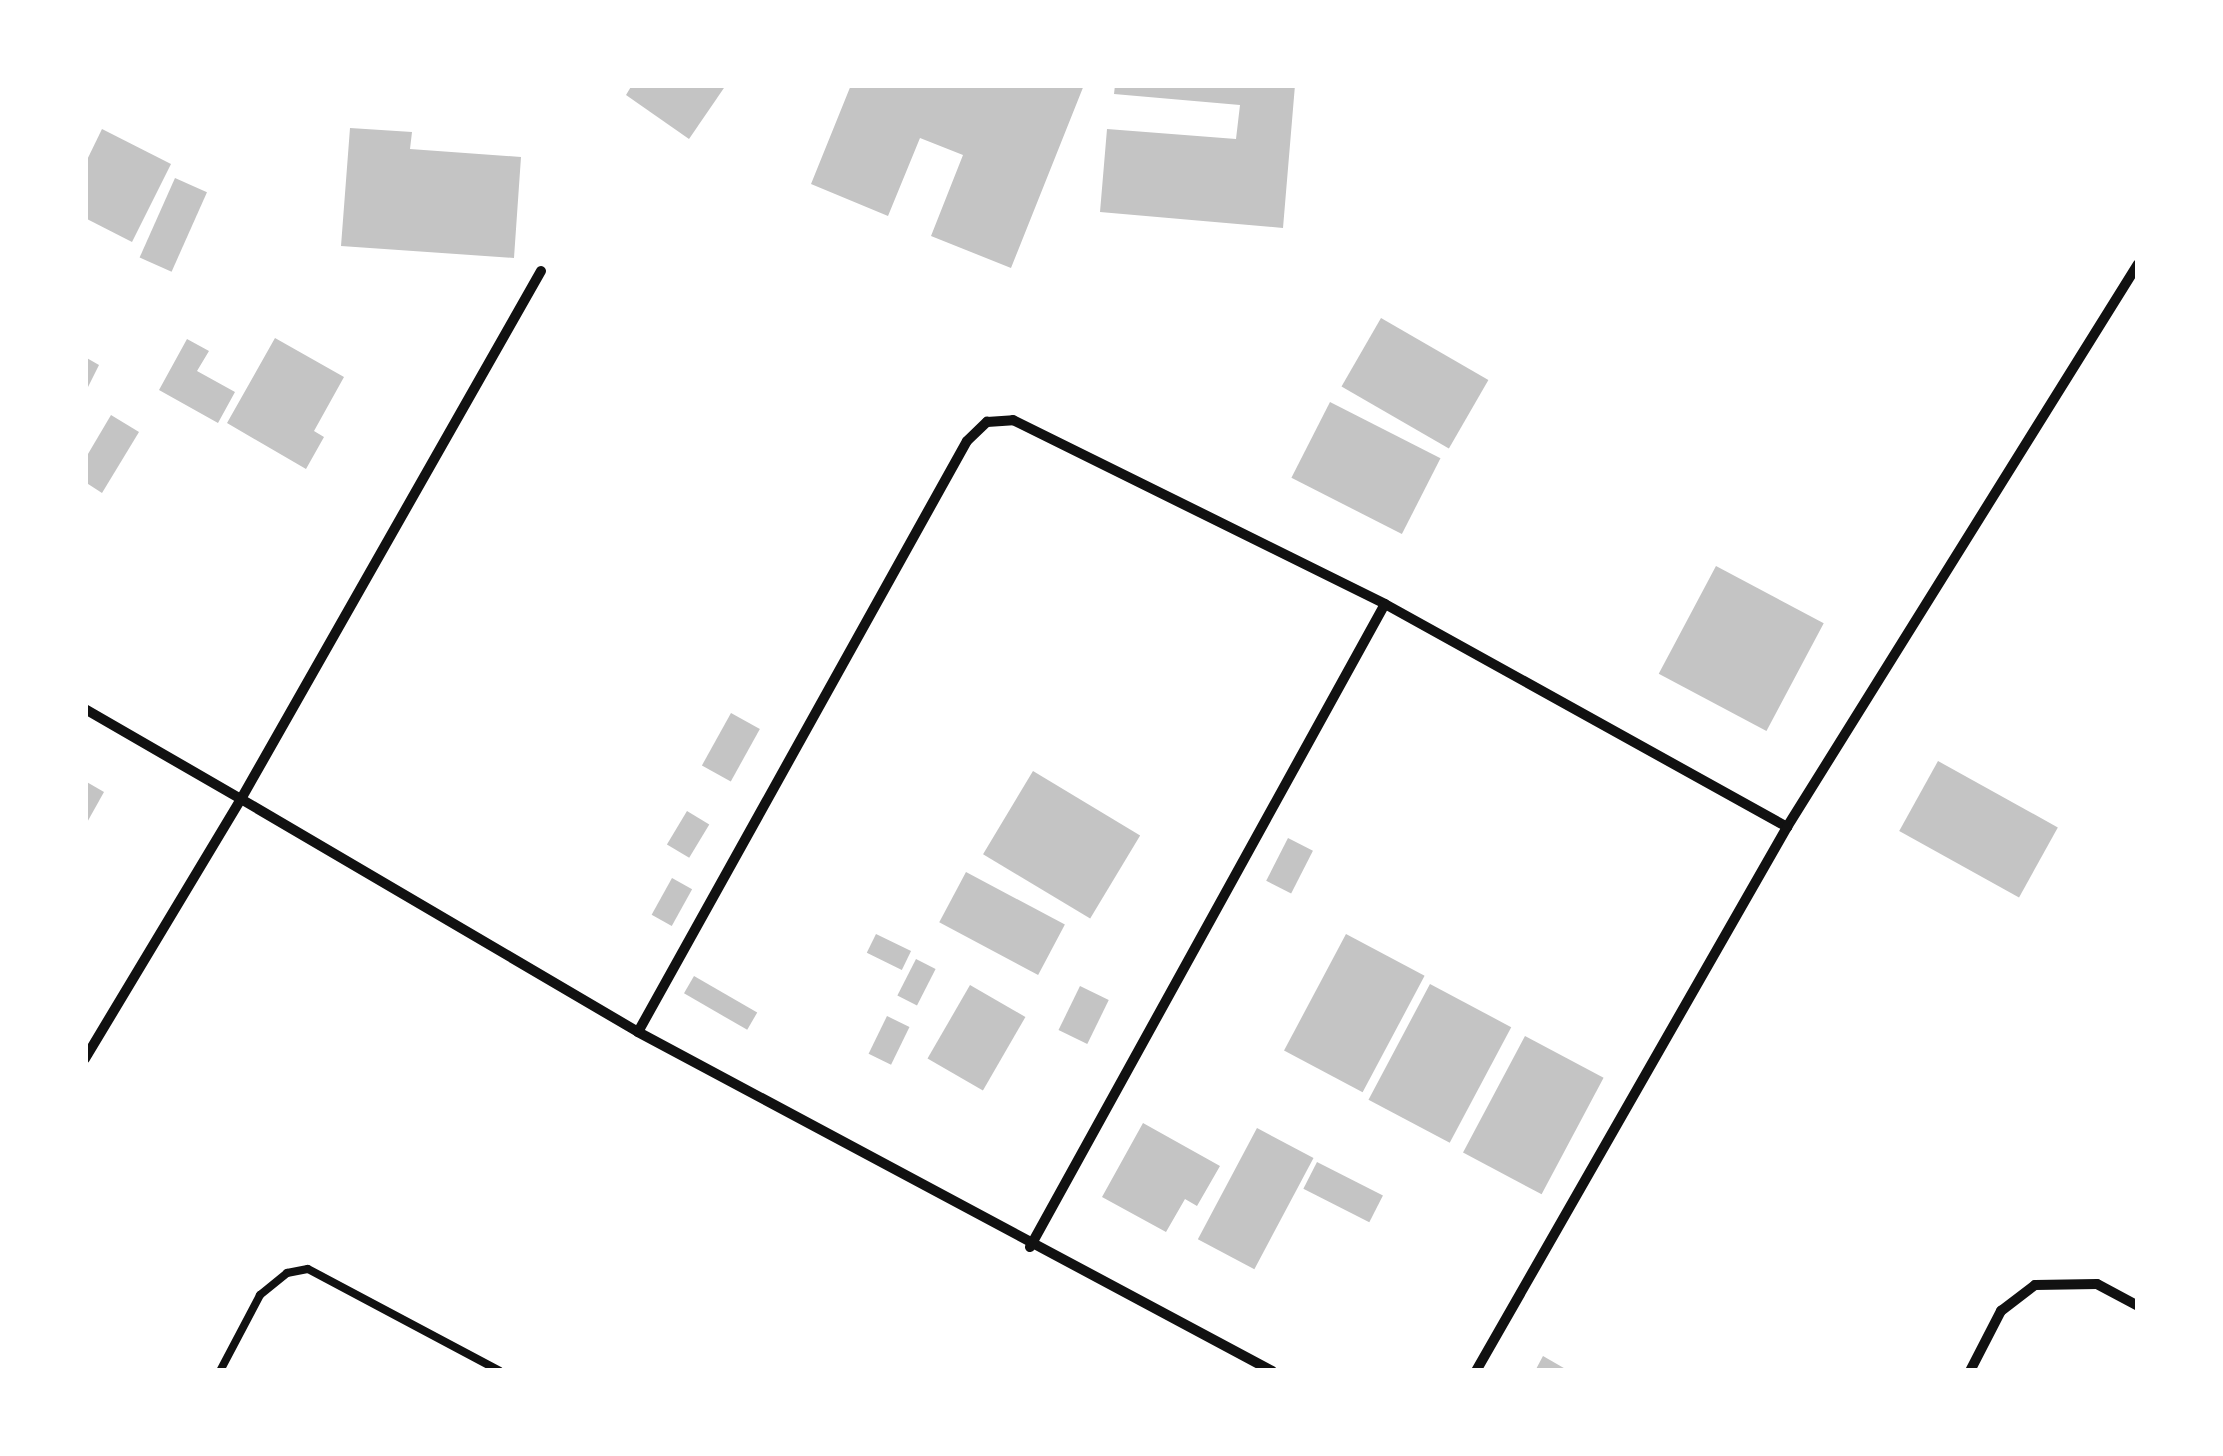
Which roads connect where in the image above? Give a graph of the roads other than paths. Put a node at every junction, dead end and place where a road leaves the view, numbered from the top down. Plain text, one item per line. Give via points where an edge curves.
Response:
1 (2138, 264) edge
2 (542, 271) dead end
3 (1385, 604) junction
4 (85, 709) edge
5 (240, 799) junction
6 (1787, 827) junction
7 (638, 1032) junction
8 (85, 1059) edge
9 (1030, 1247) junction
10 (2138, 1306) edge
11 (220, 1371) edge
12 (500, 1371) edge
13 (1272, 1371) edge
14 (1476, 1371) edge
15 (1970, 1371) edge

1 - 6 street
2 - 5 street
3 - 6 street
3 - 7 street via 1013,420 988,422 967,441
3 - 9 street
4 - 5 street
5 - 7 street
5 - 8 street
6 - 14 street
7 - 9 street
9 - 13 street
10 - 15 street via 2097,1284 2036,1285 2001,1311
11 - 12 lane via 260,1295 288,1274 308,1269

